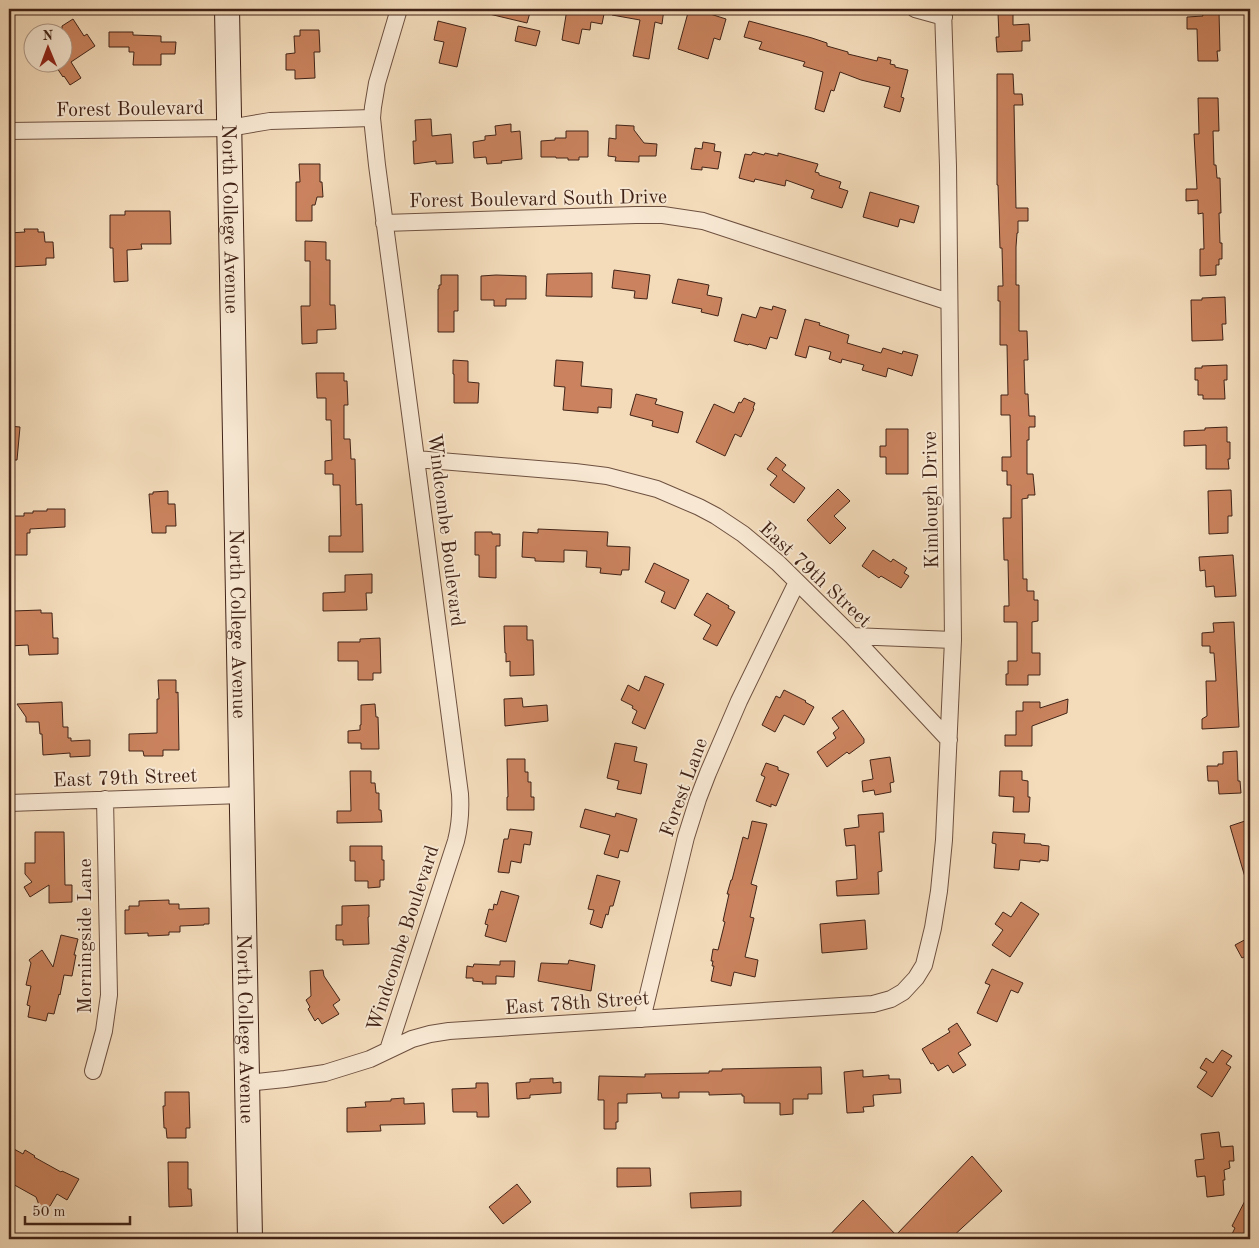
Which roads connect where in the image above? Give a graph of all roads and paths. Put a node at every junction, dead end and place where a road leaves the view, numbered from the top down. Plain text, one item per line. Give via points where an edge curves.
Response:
1 (227, 9) edge
2 (399, 9) edge
3 (915, 9) edge
4 (943, 13) edge
5 (372, 118) junction
6 (229, 128) junction
7 (9, 130) edge
8 (384, 223) junction
9 (949, 302) junction
10 (416, 460) junction
11 (797, 582) junction
12 (852, 636) junction
13 (953, 640) junction
14 (949, 740) junction
15 (242, 795) junction
16 (105, 799) junction
17 (9, 803) edge
18 (911, 984) joint
19 (642, 1019) junction
20 (388, 1050) junction
21 (93, 1071) dead end
22 (247, 1083) junction
23 (250, 1239) edge

1 - 6 main road, North College Avenue
2 - 5 street, Windcombe Boulevard via 378,76
3 - 4 street
4 - 9 street, Kimlough Drive
5 - 6 street, Forest Boulevard via 270,121
5 - 8 street, Windcombe Boulevard
6 - 7 street, Forest Boulevard
6 - 15 main road, North College Avenue
8 - 9 street, Forest Boulevard South Drive via 670,216 703,221
8 - 10 street, Windcombe Boulevard
9 - 13 street, Kimlough Drive
10 - 11 street, East 79th Street via 594,474 651,487 716,516 743,534
10 - 20 street, Windcombe Boulevard via 460,813 456,840
11 - 12 street, East 79th Street
11 - 19 street, Forest Lane via 739,701 698,798
12 - 13 street
12 - 14 street, East 79th Street
13 - 14 street, Kimlough Drive
14 - 18 street, Kimlough Drive via 939,890 927,955 920,973
15 - 16 street, East 79th Street
15 - 22 main road, North College Avenue
16 - 17 street, East 79th Street
16 - 21 street, Morningside Lane via 108,995 104,1031
18 - 19 street, East 78th Street via 892,999 873,1004
19 - 20 street, East 78th Street via 449,1031 430,1034
20 - 22 street, East 78th Street via 325,1073
22 - 23 main road, North College Avenue

